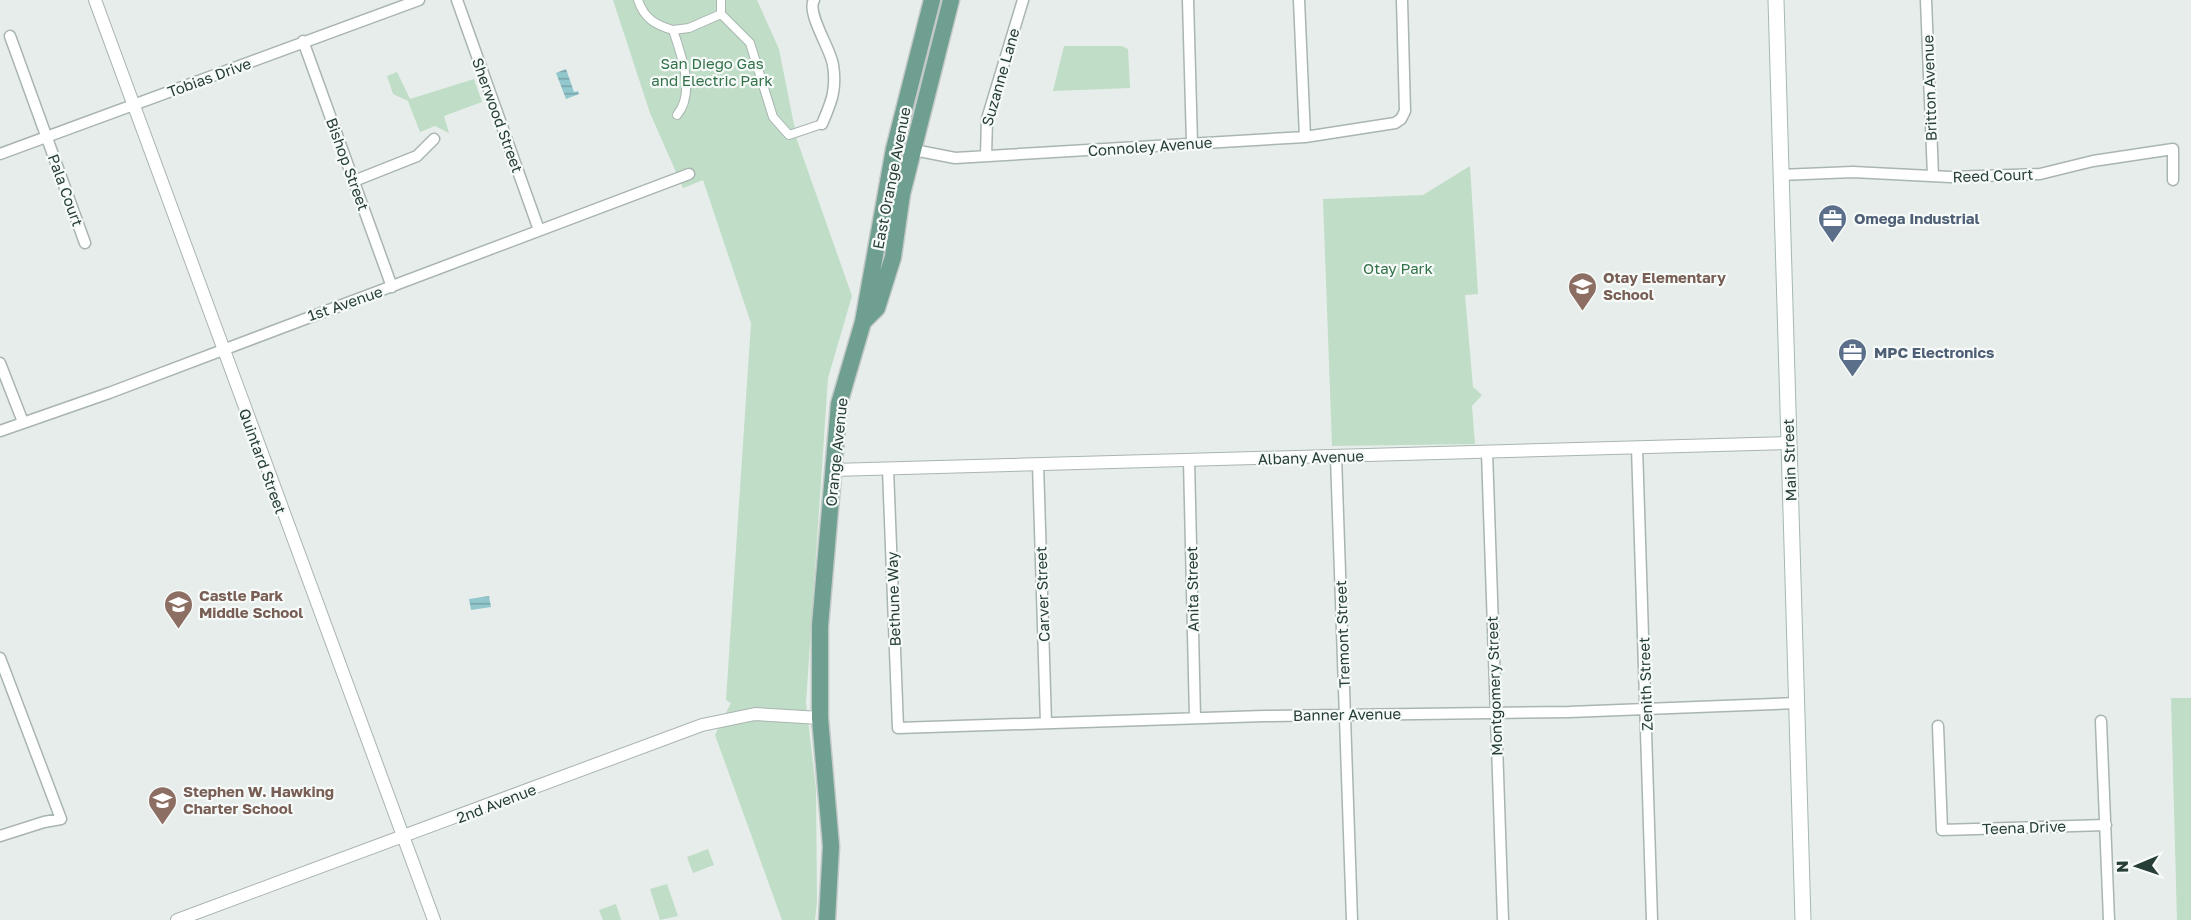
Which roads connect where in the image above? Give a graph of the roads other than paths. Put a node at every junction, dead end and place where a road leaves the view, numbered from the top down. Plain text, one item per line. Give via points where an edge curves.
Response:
1 (95, 0) edge
2 (418, 0) edge
3 (457, 0) edge
4 (638, 0) edge
5 (720, 0) edge
6 (814, 0) edge
7 (1023, 0) edge
8 (1188, 0) edge
9 (1299, 0) edge
10 (1402, 0) edge
11 (1776, 0) edge
12 (1926, 0) edge
13 (942, 1) edge
14 (721, 14) junction
15 (673, 30) junction
16 (10, 36) dead end
17 (303, 41) junction
18 (134, 105) junction
19 (677, 115) dead end
20 (822, 124) joint
21 (47, 137) junction
22 (1305, 137) junction
23 (434, 138) dead end
24 (1192, 144) junction
25 (895, 145) junction
26 (914, 150) junction
27 (0, 154) edge
28 (986, 156) junction
29 (689, 174) dead end
30 (1780, 175) junction
31 (1933, 176) junction
32 (2173, 180) dead end
33 (354, 181) junction
34 (539, 230) junction
35 (85, 243) dead end
36 (392, 287) junction
37 (862, 322) junction
38 (222, 349) junction
39 (0, 363) edge
40 (23, 422) junction
41 (0, 431) edge
42 (1789, 443) junction
43 (1637, 447) junction
44 (1487, 452) junction
45 (1336, 457) junction
46 (1189, 460) junction
47 (1038, 464) junction
48 (888, 469) junction
49 (833, 470) junction
50 (0, 658) edge
51 (1797, 703) junction
52 (1646, 708) junction
53 (1495, 713) junction
54 (1344, 715) junction
55 (820, 718) junction
56 (1195, 718) junction
57 (2100, 721) dead end
58 (1046, 723) junction
59 (1938, 726) dead end
60 (898, 728) joint
61 (2106, 825) junction
62 (0, 836) edge
63 (403, 838) junction
64 (177, 920) edge
65 (434, 920) edge
66 (827, 920) edge
67 (1352, 920) edge
68 (1503, 920) edge
69 (1652, 920) edge
70 (1803, 920) edge
71 (2109, 920) edge

1 - 18 street, Quintard Street
2 - 17 street, Tobias Drive
3 - 34 street, Sherwood Street
4 - 15 street via 646,17
5 - 14 street
6 - 20 street via 811,9 834,73 833,103
7 - 28 street, Suzanne Lane via 987,119
8 - 24 street
9 - 22 street
10 - 22 street, Connoley Avenue via 1405,111 1401,119 1387,125
11 - 30 main road, Main Street
12 - 31 street, Britton Avenue
13 - 25 main road, East Orange Avenue
13 - 26 main road, Orange Avenue
14 - 15 street via 689,28
14 - 20 street via 750,43 770,109 779,125 789,135
15 - 19 street via 685,77 685,106
16 - 21 street, Pala Court
17 - 18 street, Tobias Drive
17 - 33 street, Bishop Street
18 - 21 street, Tobias Drive
18 - 38 street, Quintard Street
21 - 27 street, Tobias Drive
21 - 35 street, Pala Court
22 - 24 street, Connoley Avenue
23 - 33 street via 417,156
24 - 28 street, Connoley Avenue
25 - 26 main road
25 - 37 main road, East Orange Avenue
26 - 28 street, Connoley Avenue via 955,158
26 - 37 main road, Orange Avenue via 902,194 893,257 876,308
29 - 34 street, 1st Avenue
30 - 31 street, Reed Court via 1853,172
30 - 42 main road, Main Street
31 - 32 street, Reed Court via 2040,174 2173,149
33 - 36 street, Bishop Street
34 - 36 street, 1st Avenue
36 - 38 street, 1st Avenue
37 - 49 main road, Orange Avenue via 839,404
38 - 40 street, 1st Avenue
38 - 63 street, Quintard Street
39 - 40 street
40 - 41 street, 1st Avenue
42 - 43 street, Albany Avenue
42 - 51 main road, Main Street
43 - 44 street, Albany Avenue
43 - 52 street, Zenith Street
44 - 45 street, Albany Avenue
44 - 53 street, Montgomery Street
45 - 46 street, Albany Avenue
45 - 54 street, Tremont Street
46 - 47 street, Albany Avenue
46 - 56 street, Anita Street
47 - 48 street, Albany Avenue
47 - 58 street, Carver Street
48 - 49 street, Albany Avenue
48 - 60 street, Bethune Way
49 - 55 main road, Orange Avenue via 820,626
50 - 62 street via 61,819
51 - 52 street, Banner Avenue
51 - 70 main road, Main Street
52 - 53 street, Banner Avenue
52 - 69 street, Zenith Street
53 - 54 street, Banner Avenue
53 - 68 street, Montgomery Street
54 - 56 street, Banner Avenue
54 - 67 street, Tremont Street
55 - 63 street, 2nd Avenue via 756,714 702,725
55 - 66 main road, Orange Avenue via 831,846
56 - 58 street, Banner Avenue
57 - 61 street
58 - 60 street, Banner Avenue
59 - 61 street, Teena Drive via 1942,830
61 - 71 street
63 - 64 street, 2nd Avenue
63 - 65 street, Quintard Street

